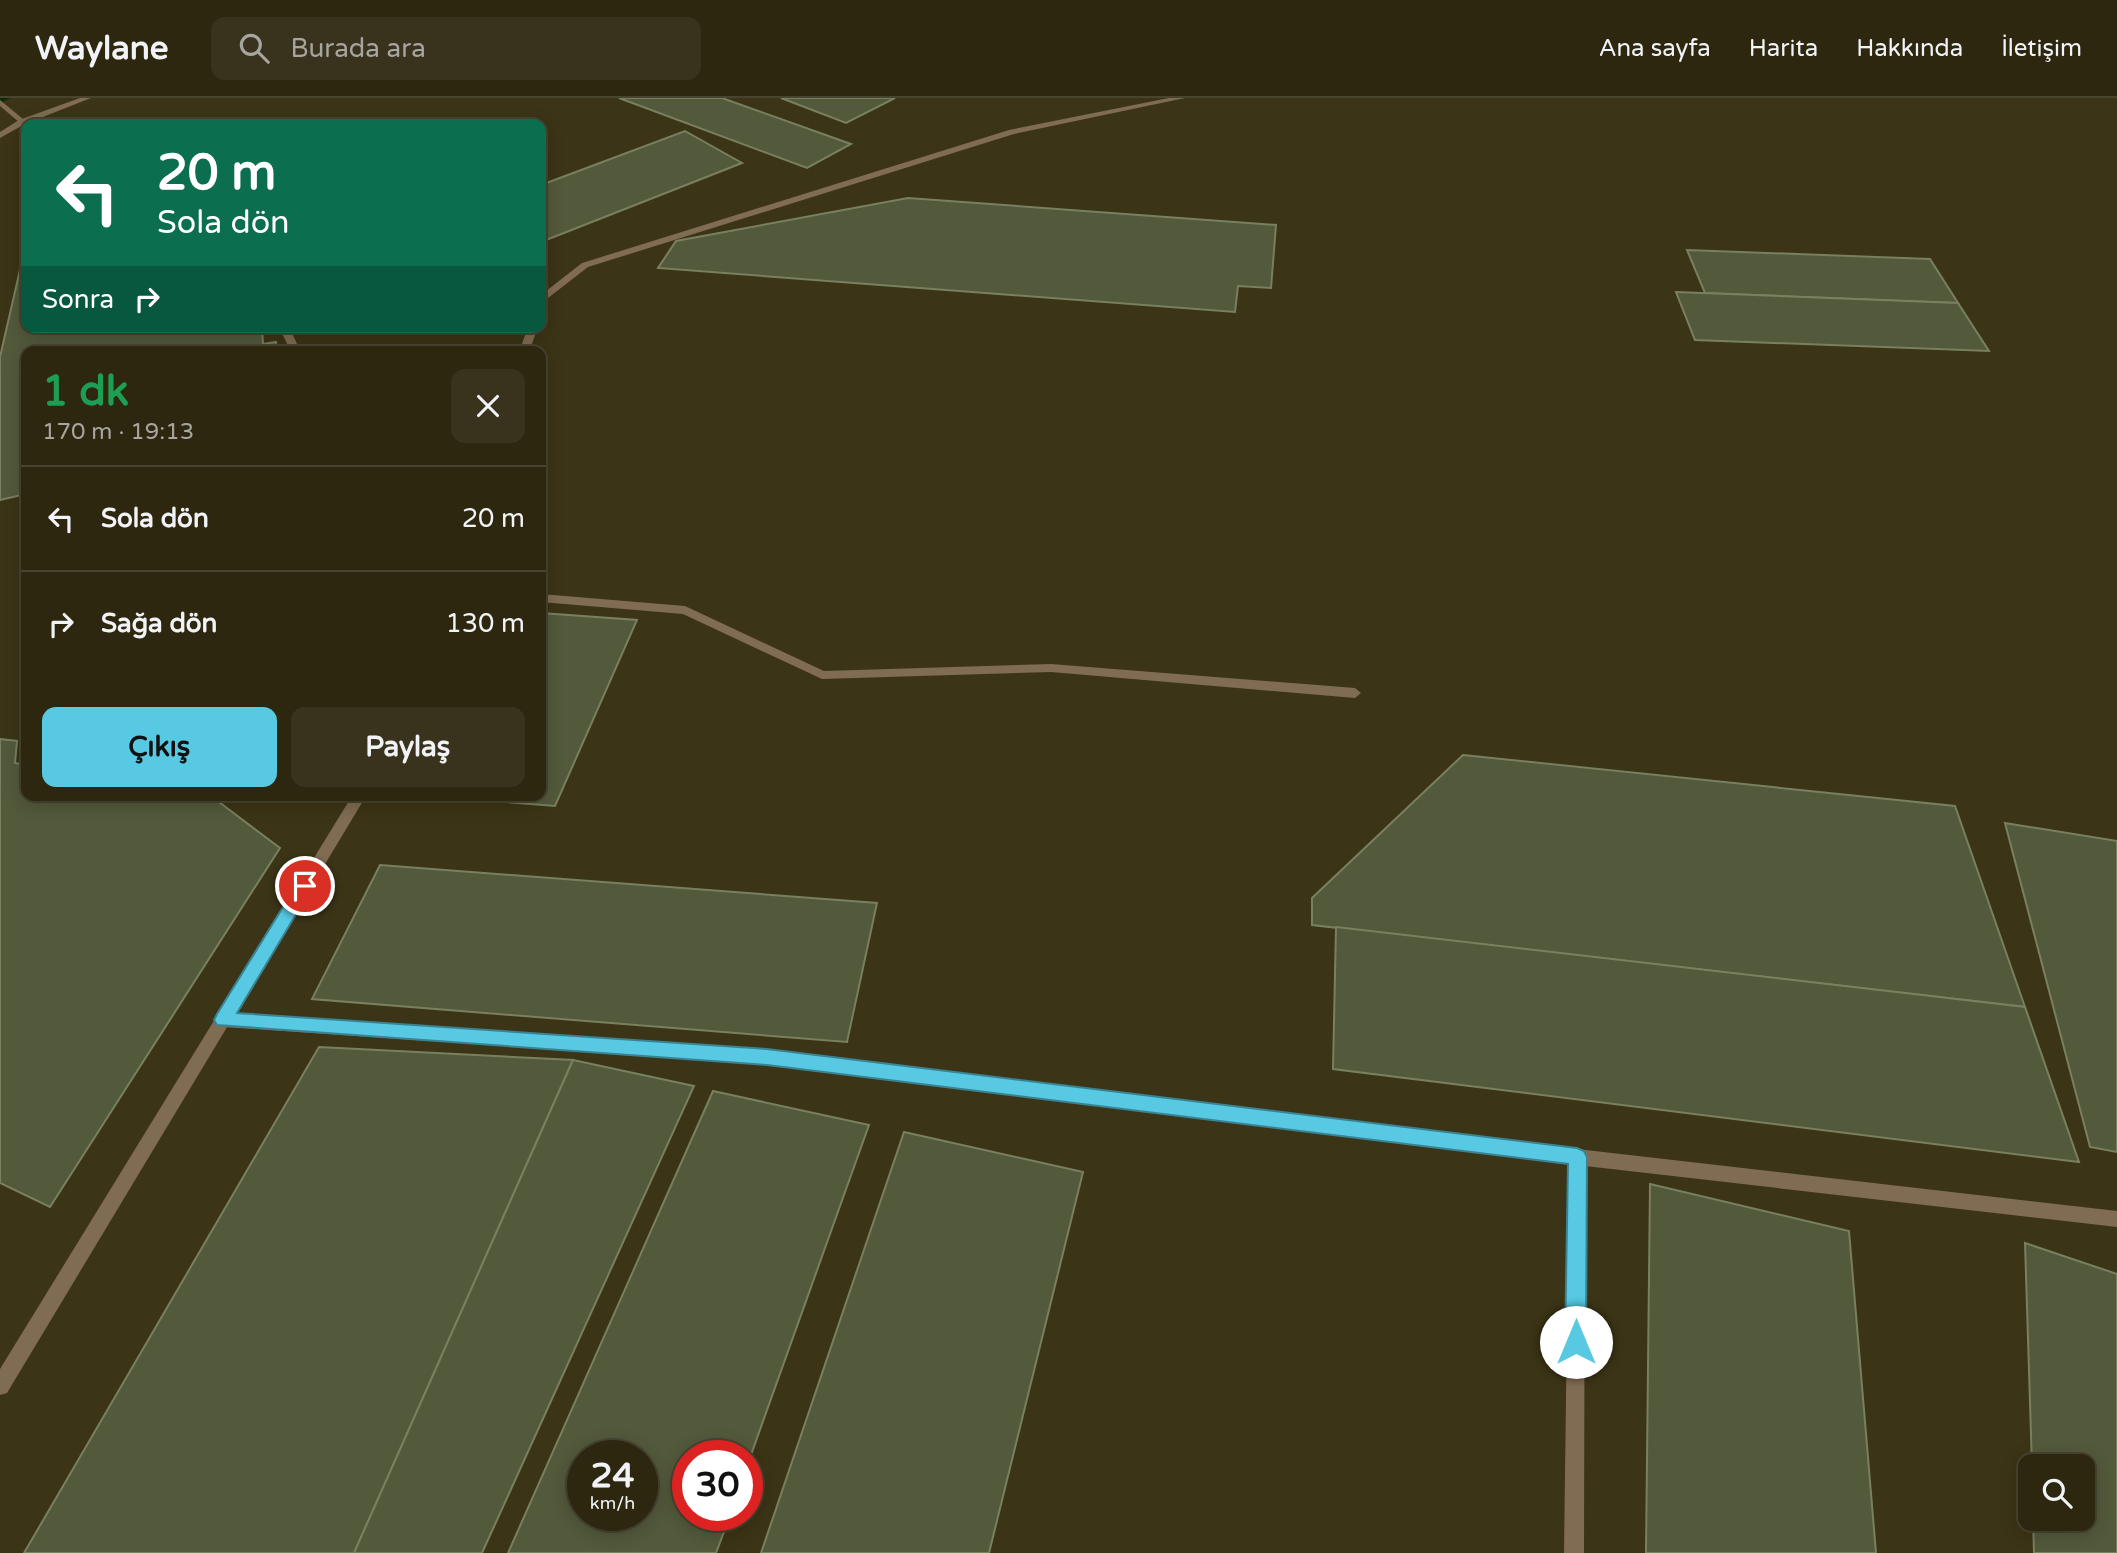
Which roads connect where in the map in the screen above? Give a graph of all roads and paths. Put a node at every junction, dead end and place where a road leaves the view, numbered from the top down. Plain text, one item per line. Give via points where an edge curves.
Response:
1 (87, 98) edge
2 (1181, 98) edge
3 (0, 102) edge
4 (36, 119) edge
5 (21, 122) edge
6 (21, 126) edge
7 (0, 136) edge
8 (546, 295) edge
9 (546, 598) edge
10 (1355, 693) dead end
11 (356, 801) edge
12 (223, 1020) junction
13 (1577, 1157) junction
14 (2117, 1219) edge
15 (0, 1386) edge
16 (1574, 1553) edge

1 - 4 street
2 - 8 street via 1012,132 585,265
3 - 5 street
6 - 7 street
9 - 10 street via 685,610 822,675 1051,668
11 - 12 street
12 - 13 street via 767,1057
12 - 15 street
13 - 14 street
13 - 16 street

